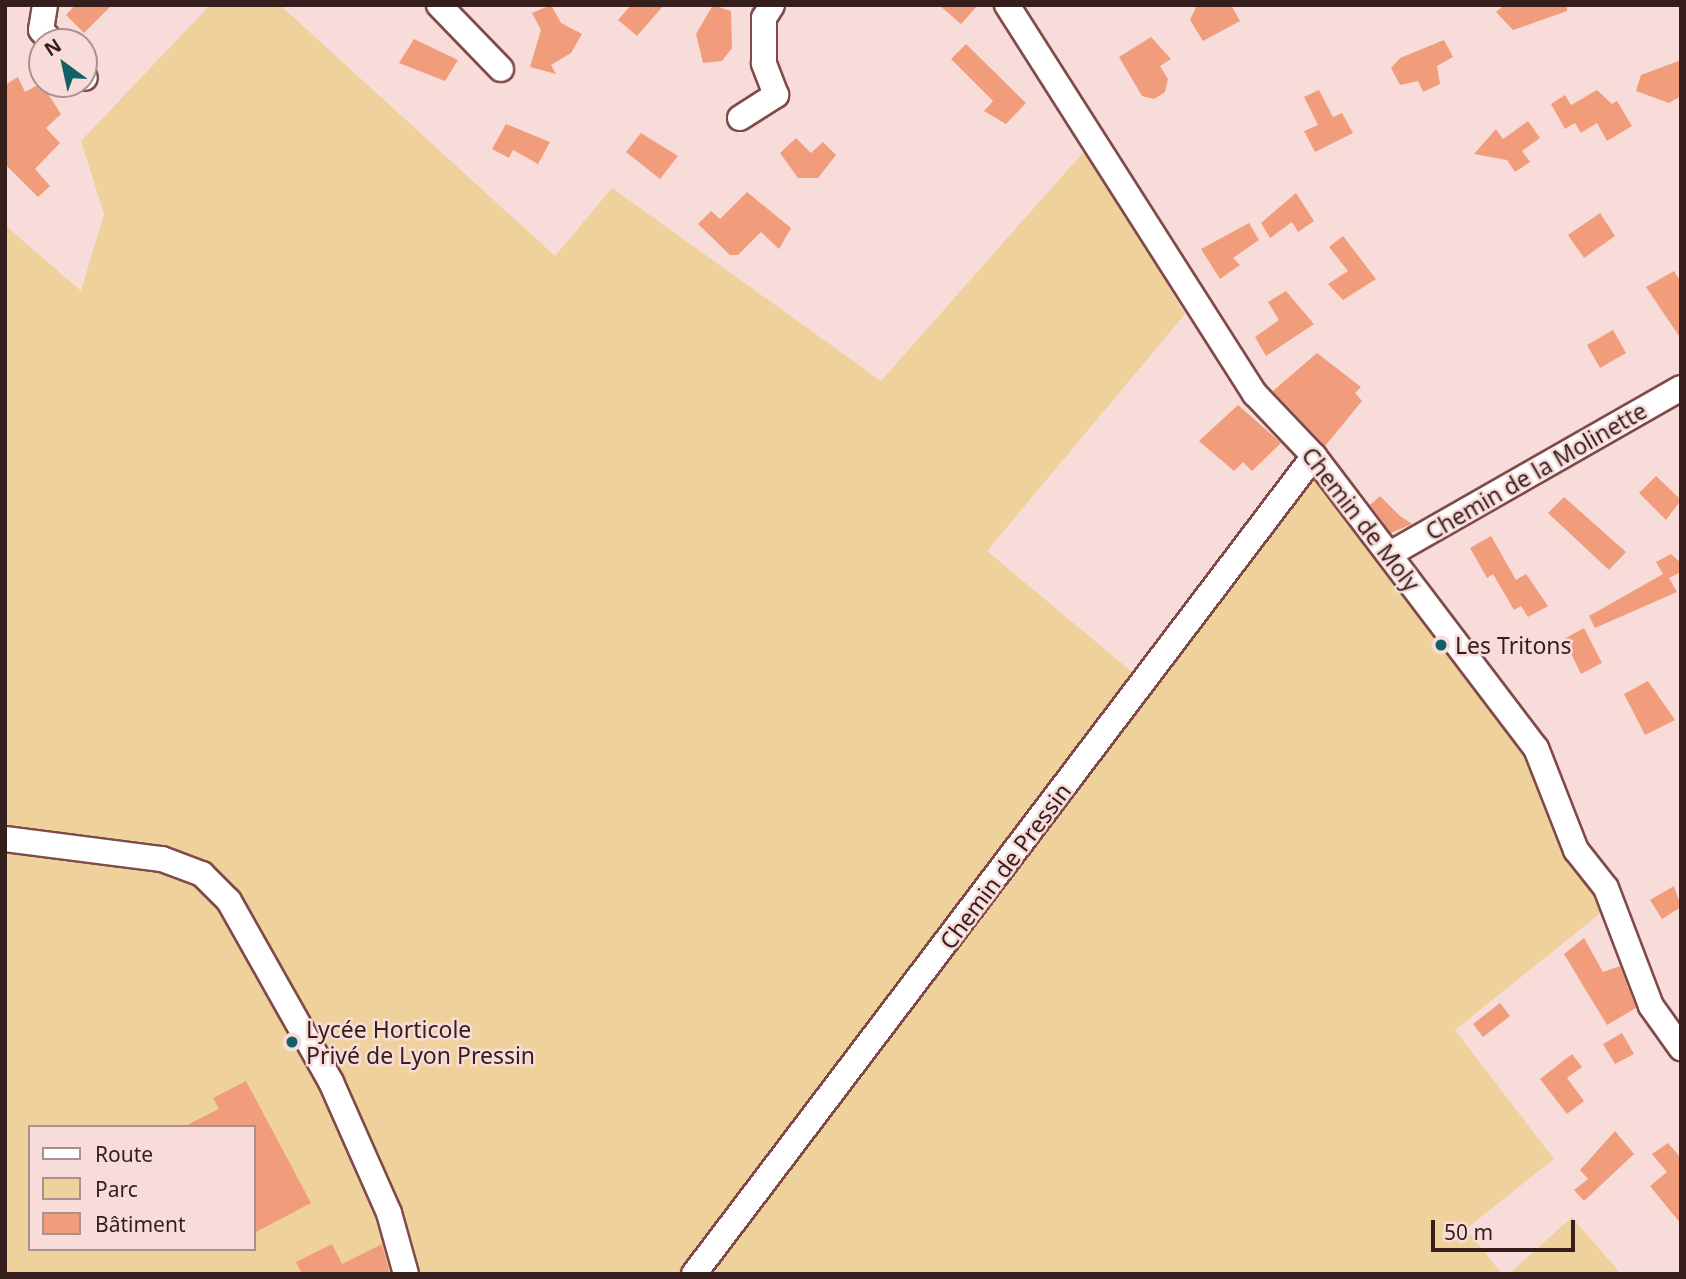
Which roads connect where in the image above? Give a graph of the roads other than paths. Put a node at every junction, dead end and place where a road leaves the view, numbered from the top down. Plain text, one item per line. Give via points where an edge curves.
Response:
1 (45, 5) edge
2 (439, 5) edge
3 (772, 5) edge
4 (1007, 5) edge
5 (41, 28) edge
6 (501, 69) dead end
7 (740, 118) dead end
8 (1681, 388) edge
9 (1314, 456) junction
10 (1390, 554) junction
11 (5, 839) edge
12 (1681, 1048) edge
13 (406, 1274) edge
14 (694, 1274) edge

1 - 5 street
2 - 6 street
3 - 7 street via 764,18 764,63 776,95
4 - 9 street, Chemin de Moly via 1255,394
8 - 10 street, Chemin de la Molinette
9 - 10 street, Chemin de Moly
9 - 14 street, Chemin de Pressin
10 - 12 street, Chemin de Moly via 1546,765 1576,850 1606,888 1651,1006
11 - 13 street via 162,859 202,874 229,901 331,1082 389,1213

